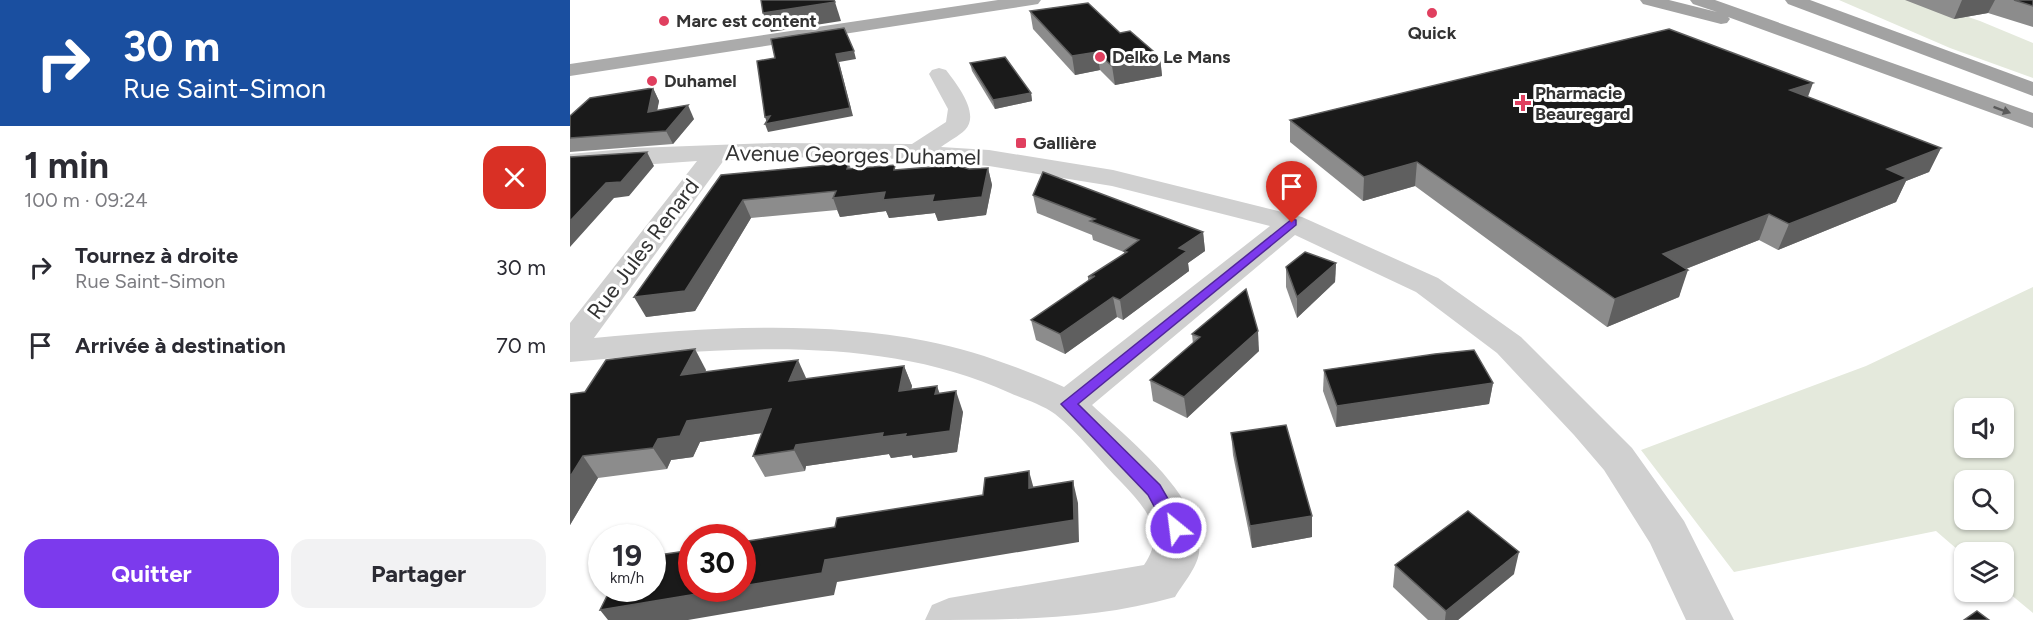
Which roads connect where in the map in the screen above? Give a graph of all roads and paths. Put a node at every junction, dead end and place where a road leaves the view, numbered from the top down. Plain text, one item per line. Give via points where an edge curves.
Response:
1 (970, 0) edge
2 (1032, 0) edge
3 (1649, 0) edge
4 (1699, 0) edge
5 (1735, 0) edge
6 (1794, 0) edge
7 (1829, 0) edge
8 (570, 58) edge
9 (570, 70) edge
10 (939, 74) dead end
11 (2033, 82) edge
12 (2033, 89) edge
13 (1971, 99) junction
14 (2033, 102) edge
15 (2033, 121) edge
16 (717, 152) junction
17 (917, 152) junction
18 (570, 162) edge
19 (1292, 223) junction
20 (570, 346) edge
21 (570, 351) edge
22 (1068, 404) junction
23 (949, 620) edge
24 (1710, 620) edge

1 - 8 main road
2 - 9 main road
3 - 13 highway via 1803,45 1939,94
4 - 13 highway
5 - 14 highway
6 - 12 highway
7 - 11 highway via 1932,45
10 - 17 street via 959,109 957,125
13 -> 15 highway
16 - 17 street, Avenue Georges Duhamel
16 - 18 street, Avenue Georges Duhamel
16 - 20 street, Rue Jules Renard
17 - 19 street, Avenue Georges Duhamel via 1067,169
19 - 22 street
19 - 24 street, Avenue Georges Duhamel via 1427,285 1509,345 1618,459 1668,534
21 - 22 street via 714,338 828,340 926,351 1001,374
22 - 23 street via 1154,490 1176,528 1176,555 1158,583

